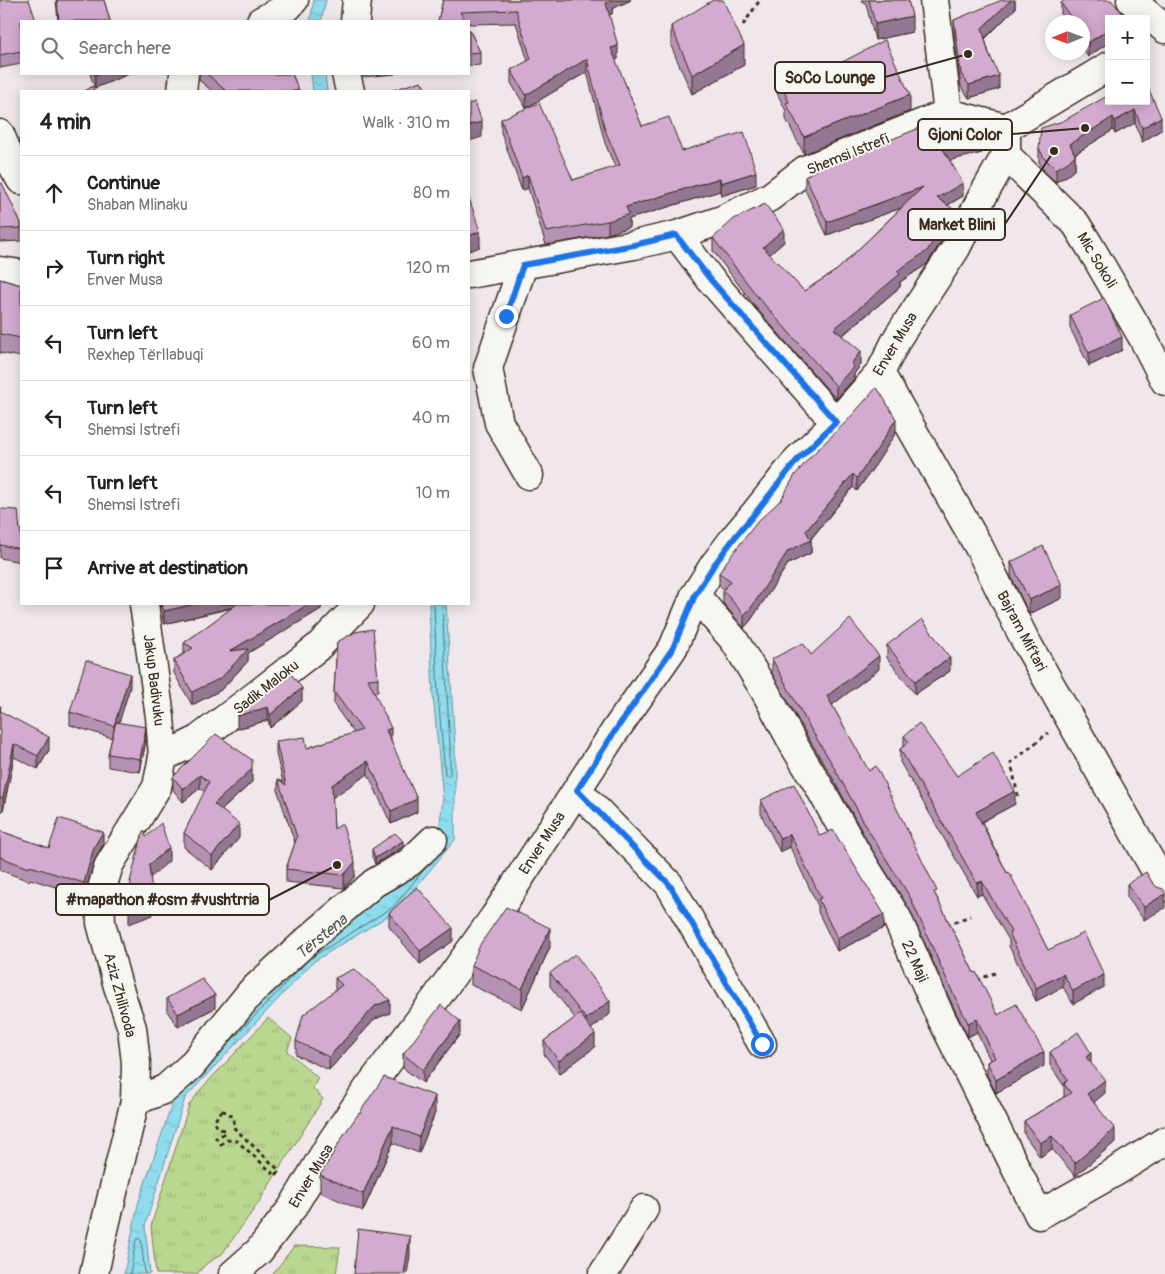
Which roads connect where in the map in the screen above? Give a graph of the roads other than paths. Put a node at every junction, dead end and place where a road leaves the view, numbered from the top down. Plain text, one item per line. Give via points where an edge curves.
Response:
1 (294, 0) edge
2 (357, 0) edge
3 (934, 0) edge
4 (1131, 0) edge
5 (263, 20) edge
6 (355, 20) edge
7 (1165, 31) edge
8 (1150, 41) edge
9 (1105, 68) edge
10 (184, 75) edge
11 (346, 75) edge
12 (182, 90) edge
13 (350, 90) edge
14 (948, 113) junction
15 (1006, 128) junction
16 (0, 134) edge
17 (1006, 155) junction
18 (20, 178) edge
19 (676, 235) junction
20 (523, 265) junction
21 (0, 271) edge
22 (20, 274) edge
23 (470, 274) edge
24 (880, 373) junction
25 (1165, 381) edge
26 (836, 422) junction
27 (529, 475) dead end
28 (695, 595) junction
29 (144, 605) edge
30 (359, 605) edge
31 (163, 757) junction
32 (577, 790) junction
33 (433, 840) dead end
34 (1165, 887) edge
35 (762, 1044) dead end
36 (135, 1101) junction
37 (1165, 1141) edge
38 (644, 1209) dead end
39 (94, 1274) edge
40 (233, 1274) edge
41 (603, 1274) edge

1 - 5 street via 288,7
2 - 6 street
3 - 14 street
4 - 7 street
7 - 8 street
9 - 15 street
10 - 12 street
11 - 13 street
14 - 15 street
14 - 19 street, Shemsi Istrefi via 805,170 770,197 722,220
15 - 17 street, Enver Musa
16 - 18 street
17 - 24 street, Enver Musa via 956,248 898,337
17 - 25 street, Mic Sokoli via 1076,224 1139,330
19 - 20 street, Shemsi Istrefi
19 - 26 street via 710,279
20 - 23 street, Shemsi Istrefi
20 - 27 street via 488,368 499,423
21 - 22 street
24 - 26 street, Enver Musa
24 - 34 street, Bajram Miftari via 980,549 1024,638
26 - 28 street, Enver Musa via 798,459 735,537
28 - 32 street, Enver Musa via 673,648
28 - 37 street, 22 Maji via 734,640 897,918 937,1009 1039,1215
29 - 31 street, Jakup Badivuku
30 - 31 street, Sadik Maloku via 318,647 259,693 196,741
31 - 36 street, Aziz Zhilivoda via 157,787 109,865 100,895 101,923 116,983 132,1028 136,1063
32 - 35 street via 669,884
32 - 40 street, Enver Musa via 495,916 369,1087 292,1208 259,1251
33 - 36 street via 410,862 374,883 251,992 191,1066 165,1089
36 - 39 street, Aziz Zhilivoda
38 - 41 street

